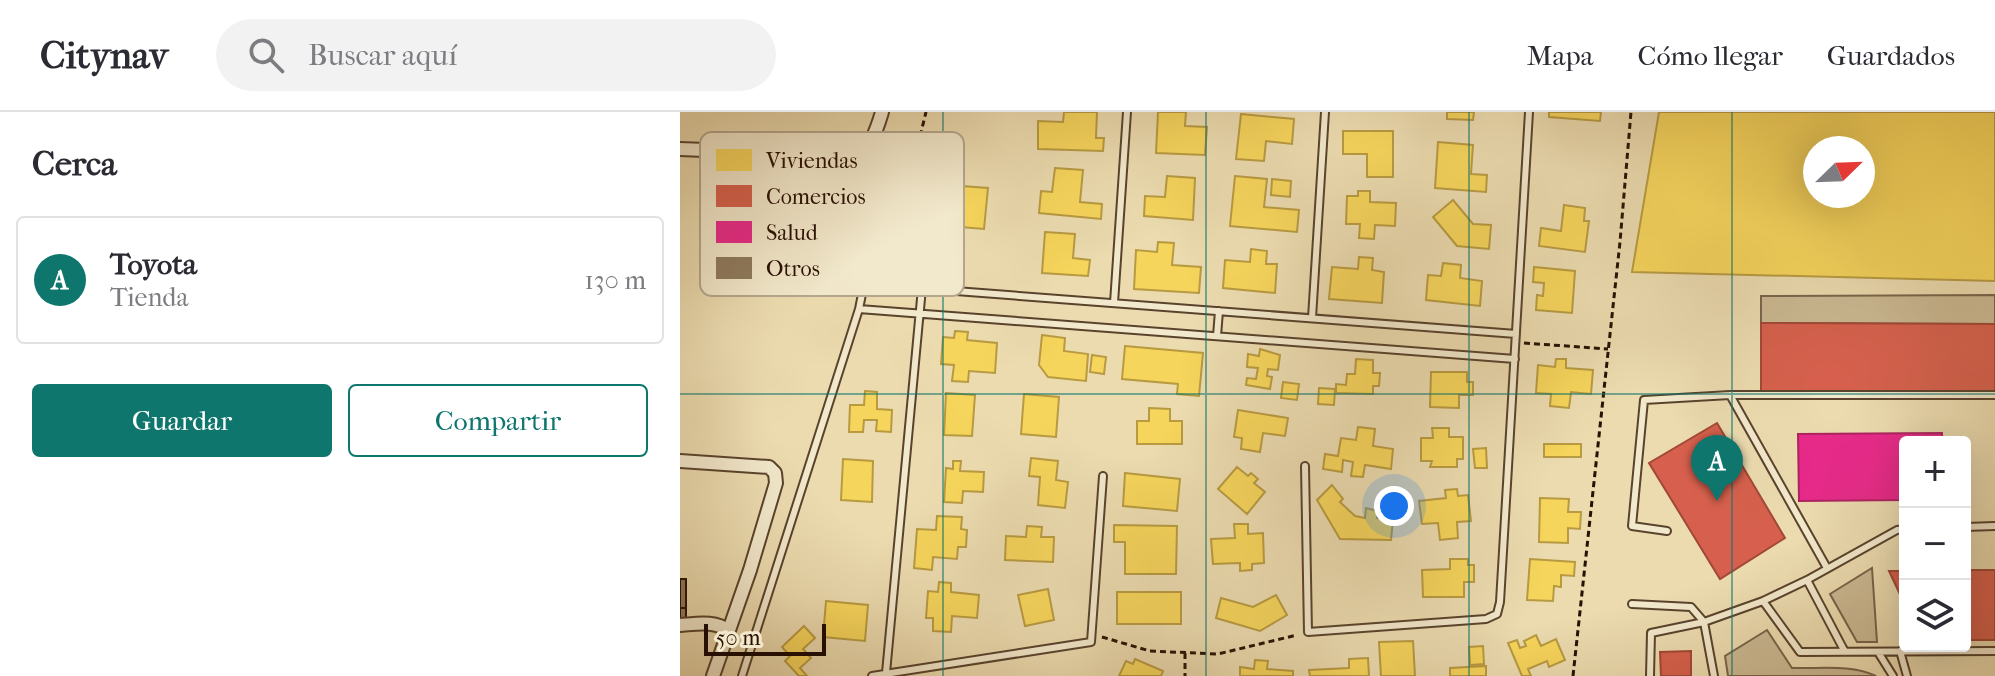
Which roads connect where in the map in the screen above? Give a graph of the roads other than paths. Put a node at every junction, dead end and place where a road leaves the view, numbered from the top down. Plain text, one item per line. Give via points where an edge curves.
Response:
1 (882, 112) edge
2 (1127, 112) edge
3 (1325, 112) edge
4 (1529, 112) edge
5 (875, 132) edge
6 (680, 149) edge
7 (700, 150) edge
8 (964, 291) edge
9 (862, 296) edge
10 (921, 296) edge
11 (1114, 303) junction
12 (859, 309) junction
13 (1219, 311) junction
14 (919, 312) junction
15 (1312, 318) junction
16 (1217, 336) junction
17 (1516, 338) junction
18 (1515, 359) junction
19 (1730, 395) junction
20 (1995, 395) edge
21 (680, 461) edge
22 (1305, 466) dead end
23 (1103, 476) dead end
24 (1995, 526) edge
25 (1971, 527) edge
26 (1899, 530) edge
27 (1667, 531) dead end
28 (1827, 568) junction
29 (1807, 580) junction
30 (1763, 601) junction
31 (1632, 604) dead end
32 (1704, 622) junction
33 (680, 625) edge
34 (729, 631) junction
35 (1899, 651) edge
36 (1971, 651) edge
37 (1995, 651) edge
38 (1845, 652) junction
39 (1878, 652) junction
40 (1900, 652) edge
41 (886, 673) junction
42 (713, 676) edge
43 (742, 676) edge
44 (872, 676) edge
45 (1650, 676) edge
46 (1714, 676) edge
47 (1893, 676) edge
48 (1907, 676) edge

1 - 5 street
2 - 11 lane
3 - 15 lane
4 - 17 lane
6 - 7 street
8 - 11 lane
9 - 12 lane
10 - 14 lane
11 - 13 lane
12 - 14 lane
12 - 43 lane
13 - 15 lane
13 - 16 lane
14 - 16 lane
14 - 41 lane
15 - 17 lane
16 - 18 lane
17 - 18 lane
18 - 22 lane via 1497,614 1308,632
19 - 20 lane
19 - 27 lane via 1644,400 1632,526
19 - 28 lane
21 - 34 street via 769,467 775,473 772,498
23 - 41 lane via 1091,642
24 - 25 lane
26 - 28 lane
28 - 29 lane
29 - 30 lane
29 - 38 lane
30 - 32 lane
30 - 38 lane via 1800,652
31 - 32 lane via 1691,607
32 - 45 lane via 1651,633
32 - 46 lane
33 - 34 street via 706,623
34 - 42 street
35 - 39 lane
36 - 37 lane
38 - 39 lane
39 - 47 lane
40 - 48 lane
41 - 44 lane

